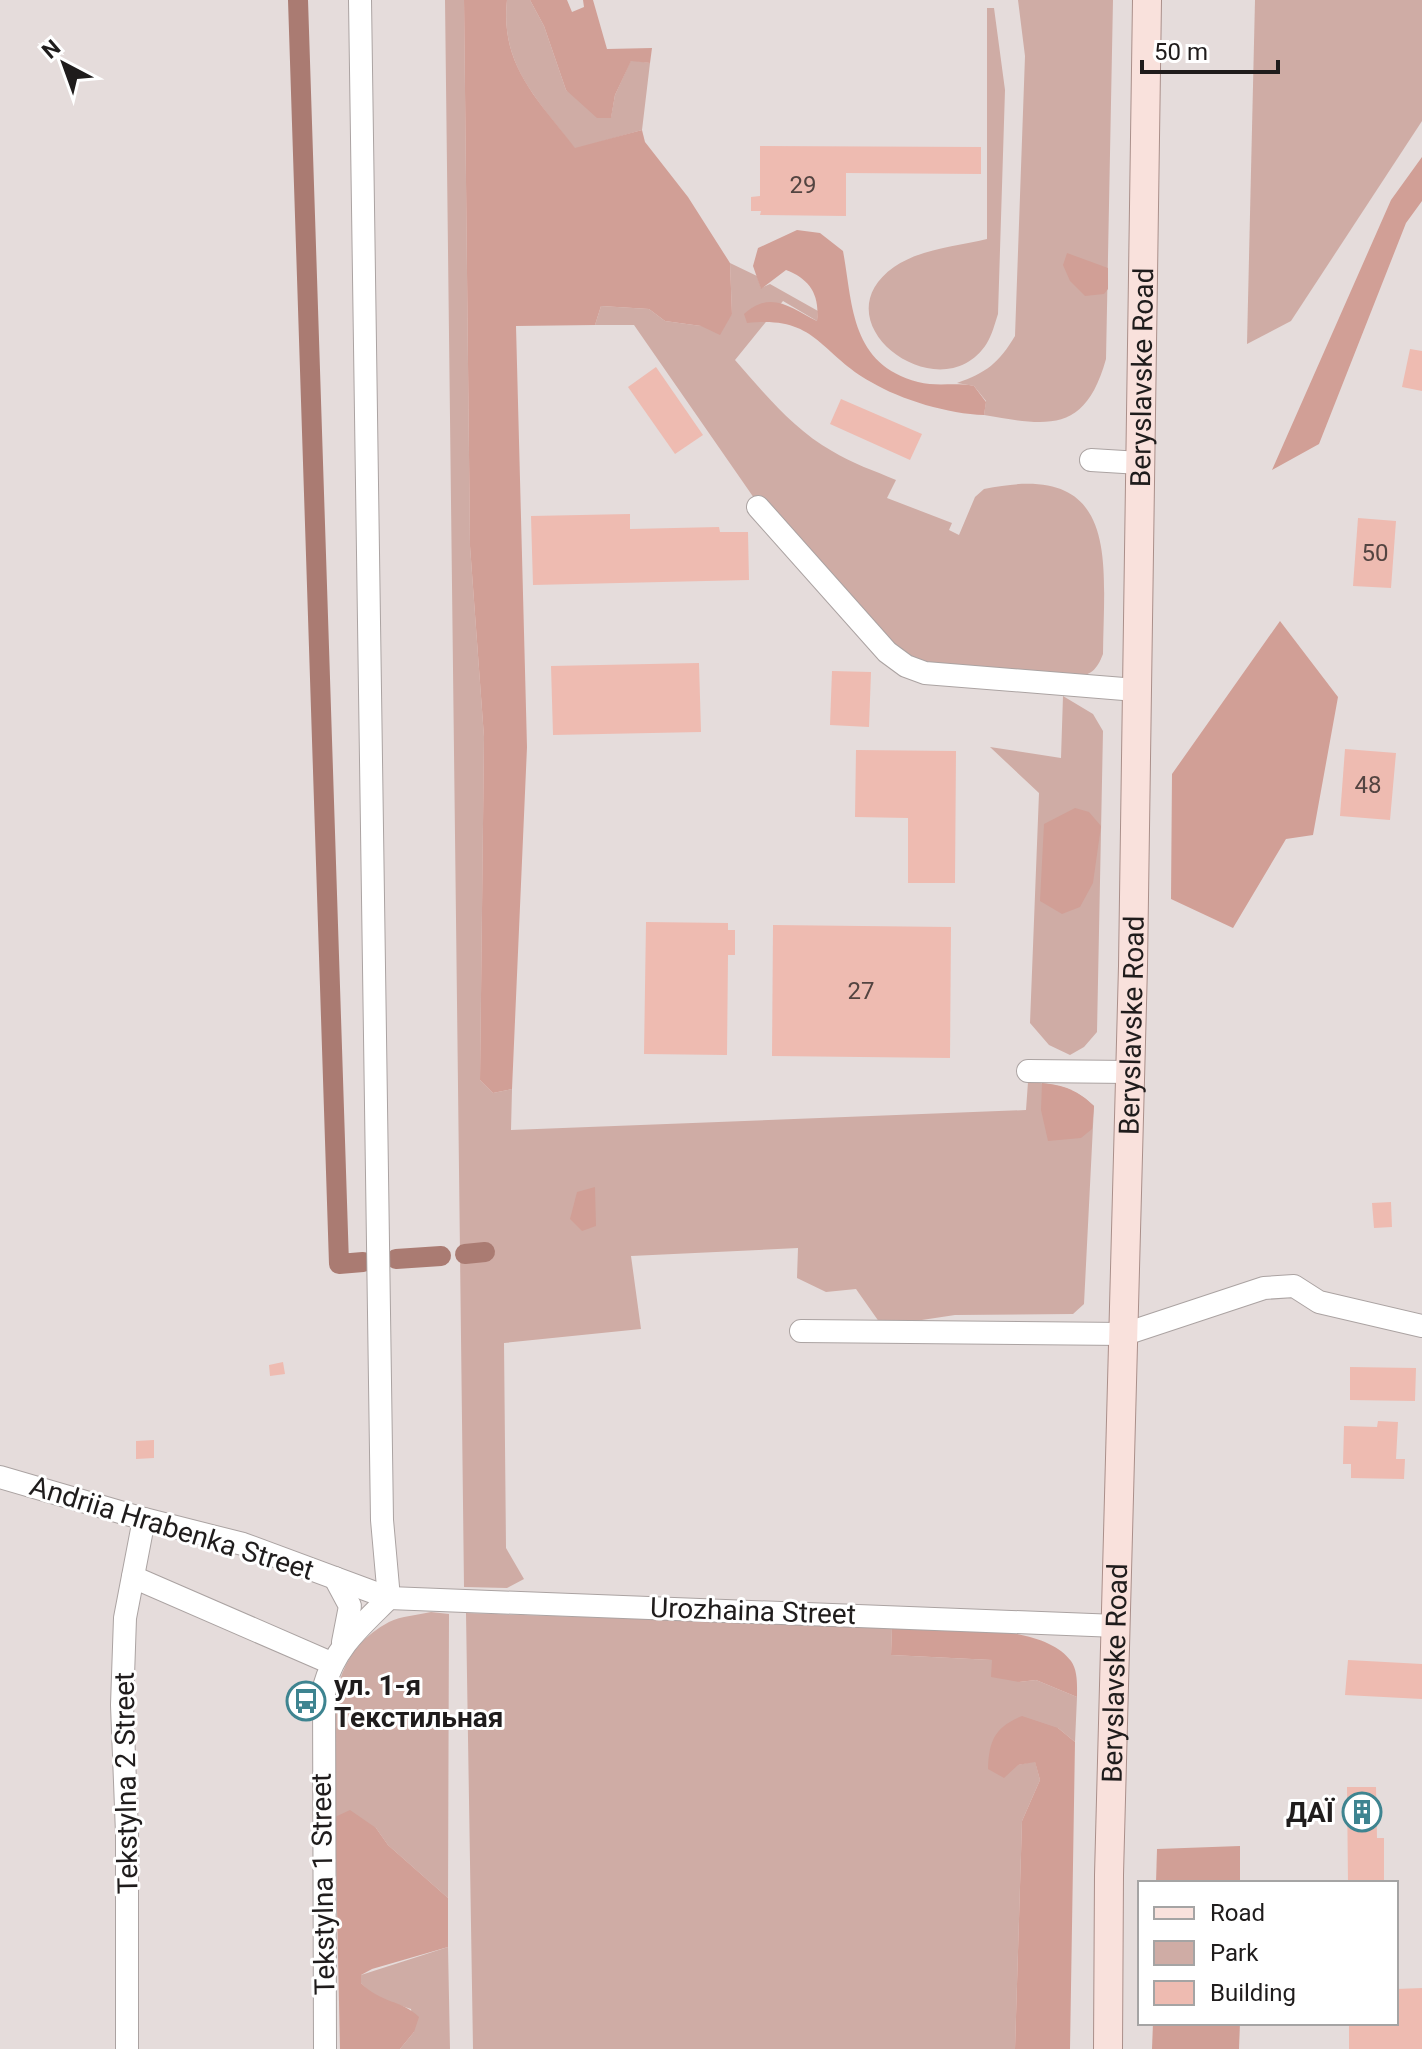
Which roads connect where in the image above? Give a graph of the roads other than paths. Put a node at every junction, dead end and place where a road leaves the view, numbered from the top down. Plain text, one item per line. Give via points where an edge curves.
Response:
1 (360, 0) edge
2 (1147, 0) edge
3 (1091, 460) dead end
4 (1140, 463) junction
5 (758, 507) dead end
6 (1136, 690) junction
7 (1028, 1071) dead end
8 (1131, 1072) junction
9 (1422, 1326) edge
10 (801, 1331) dead end
11 (1125, 1334) junction
12 (0, 1477) edge
13 (144, 1519) junction
14 (133, 1577) junction
15 (335, 1578) junction
16 (389, 1598) junction
17 (1117, 1626) junction
18 (343, 1642) junction
19 (331, 1663) junction
20 (127, 2049) edge
21 (325, 2049) edge
22 (1108, 2049) edge

1 - 16 street via 382,1520
2 - 4 main road, Beryslavske Road
3 - 4 street
4 - 6 main road, Beryslavske Road
5 - 6 street via 887,652 906,666 925,673
6 - 8 main road, Beryslavske Road
7 - 8 street
8 - 11 main road, Beryslavske Road
9 - 11 street via 1319,1302 1294,1286 1264,1288
10 - 11 street
11 - 17 main road, Beryslavske Road
12 - 13 street, Andriia Hrabenka Street
13 - 14 street, Tekstylna 2 Street
13 - 15 street, Andriia Hrabenka Street via 243,1544
14 - 19 street
14 - 20 street, Tekstylna 2 Street via 125,1618 122,1705
15 - 16 street, Andriia Hrabenka Street
15 - 18 street via 350,1606
16 - 17 street, Urozhaina Street
16 - 18 street, Tekstylna 1 Street
17 - 22 main road, Beryslavske Road
18 - 19 street, Tekstylna 1 Street
19 - 21 street, Tekstylna 1 Street via 321,1716

